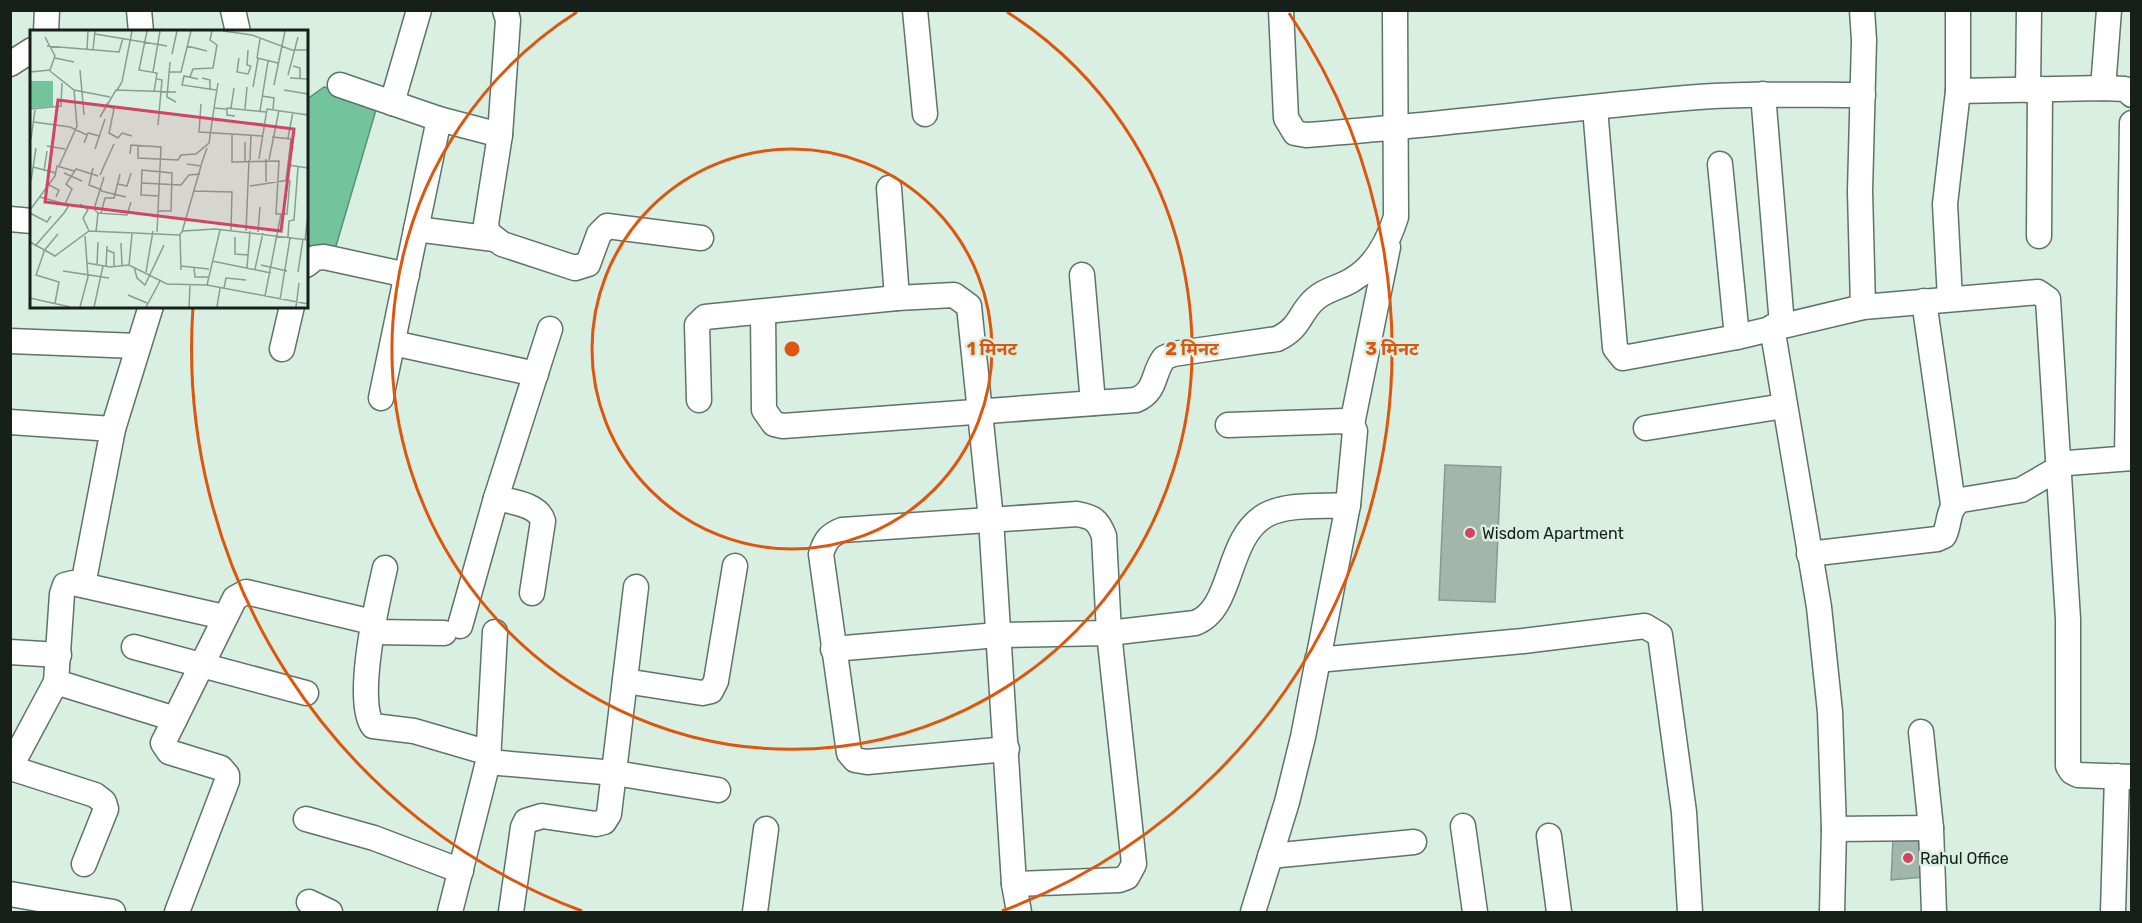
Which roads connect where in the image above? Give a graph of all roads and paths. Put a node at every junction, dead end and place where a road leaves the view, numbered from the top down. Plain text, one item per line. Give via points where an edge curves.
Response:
1 (47, 10) edge
2 (140, 10) edge
3 (233, 10) edge
4 (419, 10) edge
5 (505, 10) edge
6 (915, 10) edge
7 (1281, 10) edge
8 (1395, 10) edge
9 (1862, 10) edge
10 (1958, 10) edge
11 (2029, 10) edge
12 (2109, 10) edge
13 (46, 30) edge
14 (141, 30) edge
15 (238, 30) edge
16 (30, 51) edge
17 (10, 64) edge
18 (340, 85) dead end
19 (2103, 88) junction
20 (2034, 90) junction
21 (1958, 91) junction
22 (1763, 94) junction
23 (1863, 95) junction
24 (2132, 95) edge
25 (392, 103) junction
26 (1595, 108) junction
27 (924, 114) dead end
28 (438, 119) junction
29 (2132, 123) edge
30 (1397, 129) junction
31 (500, 135) junction
32 (1720, 165) dead end
33 (889, 188) dead end
34 (10, 219) edge
35 (30, 221) edge
36 (416, 229) junction
37 (1390, 235) junction
38 (2039, 236) dead end
39 (701, 238) dead end
40 (494, 239) junction
41 (308, 263) edge
42 (407, 275) junction
43 (1082, 275) dead end
44 (897, 298) junction
45 (1950, 299) junction
46 (1924, 301) junction
47 (1863, 307) junction
48 (150, 308) edge
49 (292, 308) edge
50 (763, 312) junction
51 (2130, 324) edge
52 (1777, 326) junction
53 (550, 329) dead end
54 (1737, 337) junction
55 (10, 341) edge
56 (393, 343) junction
57 (137, 346) junction
58 (282, 349) dead end
59 (536, 374) junction
60 (381, 398) dead end
61 (699, 400) dead end
62 (1093, 403) junction
63 (1784, 406) junction
64 (981, 411) junction
65 (10, 422) edge
66 (1352, 424) junction
67 (1228, 425) dead end
68 (1646, 428) dead end
69 (113, 429) junction
70 (2129, 458) edge
71 (2059, 466) junction
72 (496, 498) junction
73 (1953, 504) junction
74 (1348, 505) junction
75 (991, 519) junction
76 (1809, 554) junction
77 (735, 566) dead end
78 (385, 568) dead end
79 (83, 585) junction
80 (636, 587) dead end
81 (532, 593) dead end
82 (224, 617) junction
83 (495, 632) dead end
84 (1109, 633) junction
85 (998, 634) junction
86 (370, 640) junction
87 (134, 647) dead end
88 (833, 649) junction
89 (10, 652) edge
90 (59, 655) junction
91 (1317, 660) junction
92 (203, 667) junction
93 (625, 681) junction
94 (56, 682) junction
95 (306, 693) dead end
96 (175, 719) junction
97 (1921, 732) dead end
98 (1007, 749) junction
99 (488, 758) junction
100 (11, 768) edge
101 (615, 773) junction
102 (2124, 777) edge
103 (718, 790) dead end
104 (306, 819) dead end
105 (1464, 826) dead end
106 (1931, 828) junction
107 (766, 829) dead end
108 (1834, 829) junction
109 (1549, 836) dead end
110 (1414, 842) dead end
111 (1270, 856) junction
112 (84, 864) dead end
113 (461, 871) junction
114 (1014, 884) junction
115 (10, 894) edge
116 (113, 912) edge
117 (177, 912) edge
118 (450, 912) edge
119 (511, 912) edge
120 (755, 912) edge
121 (1018, 912) edge
122 (1253, 912) edge
123 (1475, 912) edge
124 (1558, 912) edge
125 (1690, 912) edge
126 (1832, 912) edge
127 (1934, 912) edge
128 (2113, 912) edge

1 - 13 street
2 - 14 street
3 - 15 street
4 - 25 street
5 - 31 street via 508,21
6 - 27 street
7 - 30 street via 1286,117 1295,133
8 - 30 street
9 - 23 street
10 - 21 street
11 - 20 street
12 - 19 street
16 - 17 street
18 - 25 street
19 - 20 street
19 - 24 street via 2125,89
20 - 21 street
20 - 38 street
21 - 45 street via 1945,204
22 - 23 street
22 - 26 street
22 - 52 street
23 - 47 street
25 - 28 street
26 - 30 street
26 - 54 street via 1618,355 1633,358
28 - 31 street
28 - 36 street
29 - 51 street
30 - 37 street via 1396,217
31 - 40 street via 486,224
32 - 54 street
33 - 44 street
34 - 35 street
36 - 40 street
36 - 42 street
37 - 62 street via 1376,261 1352,280 1326,290 1312,301 1292,332 1277,339 1173,354 1160,363 1154,386 1146,396
37 - 66 street
39 - 40 street via 608,226 599,234 588,264 575,268
41 - 42 street via 324,257
42 - 56 street
43 - 62 street
44 - 50 street
44 - 64 street via 954,295 969,306
45 - 46 street
45 - 71 street via 2038,292 2048,299
46 - 47 street
46 - 73 street
47 - 52 street
48 - 57 street
49 - 58 street
50 - 61 street via 705,317 699,321
50 - 64 street via 764,410 774,424
51 - 70 street
52 - 54 street
52 - 63 street
53 - 59 street
55 - 57 street
56 - 59 street
56 - 60 street
57 - 69 street
59 - 72 street
62 - 64 street
63 - 68 street
63 - 76 street
64 - 75 street
65 - 69 street
66 - 67 street via 1345,420
66 - 74 street via 1355,431
69 - 79 street
70 - 71 street
71 - 73 street via 2020,490
71 - 102 street via 2068,620 2068,766 2078,775
72 - 81 street via 536,509 541,514
72 - 86 street via 452,629 373,632
73 - 76 street via 1947,531 1937,539
74 - 84 street via 1282,510 1251,525 1214,610 1206,619
74 - 91 street
75 - 84 street via 1077,514 1091,516 1099,523 1104,536
75 - 85 street
75 - 88 street via 842,530 833,534 824,543 821,554
76 - 108 street via 1820,607 1830,711
77 - 93 street via 716,681 711,691 702,693
78 - 86 street
79 - 82 street
79 - 90 street via 66,585 62,594
80 - 93 street
82 - 86 street via 235,598 246,592
82 - 92 street
83 - 99 street
84 - 85 street
84 - 114 street via 1134,864 1131,872 1119,880
85 - 88 street
85 - 98 street
86 - 99 street via 368,701 373,726 414,731
87 - 92 street
88 - 98 street via 846,745 855,760
89 - 90 street
90 - 94 street
91 - 111 street via 1303,736
91 - 125 street via 1645,626 1654,629 1660,635 1684,812
92 - 95 street
92 - 96 street
93 - 101 street
94 - 96 street
94 - 100 street
96 - 117 street via 163,743 165,749 221,768 227,775
97 - 106 street
98 - 114 street
99 - 101 street
99 - 113 street
100 - 112 street via 95,795 104,802 106,809
101 - 103 street
101 - 119 street via 609,814 604,822 588,825 536,816 526,821
102 - 128 street
104 - 113 street via 374,838
105 - 123 street
106 - 108 street
106 - 127 street
107 - 120 street
108 - 126 street
109 - 124 street
110 - 111 street
111 - 122 street
113 - 118 street
114 - 121 street
115 - 116 street

